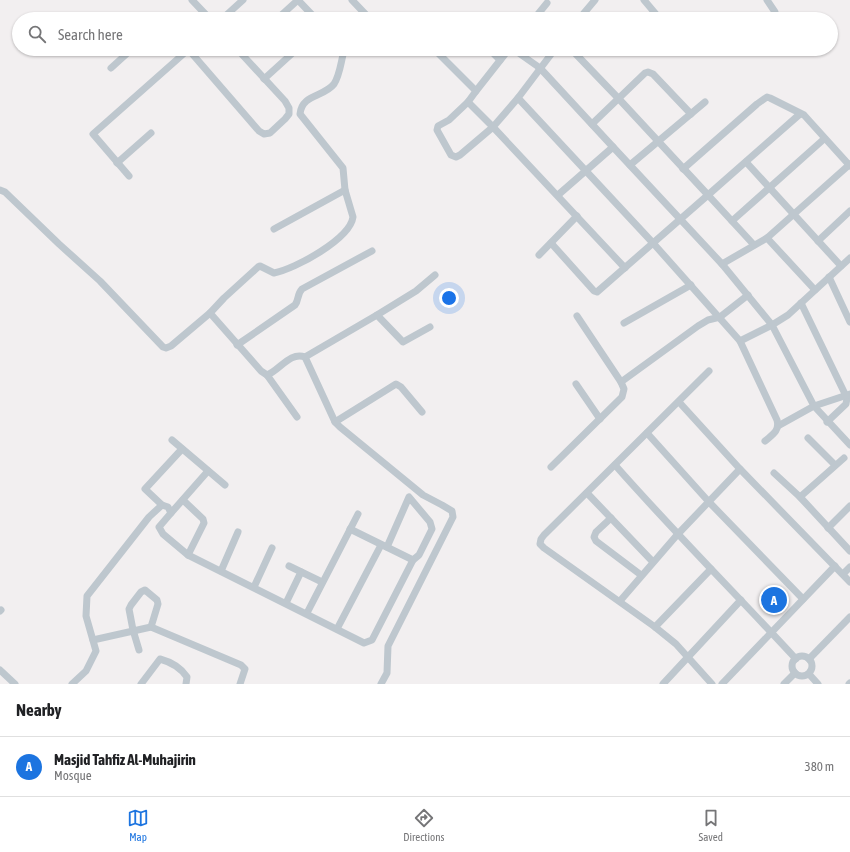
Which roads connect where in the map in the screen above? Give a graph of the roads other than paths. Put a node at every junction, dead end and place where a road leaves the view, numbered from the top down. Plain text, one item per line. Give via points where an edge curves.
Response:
1 (192, 0) edge
2 (243, 0) edge
3 (298, 0) edge
4 (352, 0) edge
5 (595, 0) edge
6 (644, 0) edge
7 (767, 0) edge
8 (547, 3) dead end
9 (203, 12) edge
10 (230, 12) edge
11 (285, 12) edge
12 (309, 12) edge
13 (363, 12) edge
14 (540, 12) edge
15 (585, 12) edge
16 (654, 12) edge
17 (775, 12) edge
18 (124, 56) edge
19 (180, 56) edge
20 (194, 56) edge
21 (245, 56) edge
22 (289, 56) edge
23 (343, 56) edge
24 (441, 56) edge
25 (496, 56) edge
26 (503, 56) edge
27 (523, 56) edge
28 (549, 56) edge
29 (578, 56) edge
30 (500, 60) junction
31 (111, 68) dead end
32 (540, 68) junction
33 (264, 79) junction
34 (476, 91) junction
35 (518, 98) junction
36 (619, 99) junction
37 (468, 102) junction
38 (705, 102) dead end
39 (691, 114) junction
40 (800, 114) junction
41 (592, 124) junction
42 (493, 127) junction
43 (151, 133) dead end
44 (824, 139) junction
45 (658, 142) junction
46 (613, 147) junction
47 (746, 162) junction
48 (117, 163) junction
49 (850, 165) edge
50 (630, 166) junction
51 (683, 169) junction
52 (584, 170) junction
53 (129, 176) dead end
54 (770, 188) junction
55 (0, 190) edge
56 (345, 190) junction
57 (558, 195) junction
58 (708, 195) junction
59 (850, 211) edge
60 (794, 214) junction
61 (577, 216) junction
62 (680, 218) junction
63 (732, 221) junction
64 (274, 229) dead end
65 (767, 238) junction
66 (818, 241) junction
67 (551, 243) junction
68 (653, 243) junction
69 (754, 245) junction
70 (372, 251) dead end
71 (539, 255) dead end
72 (850, 258) edge
73 (722, 264) junction
74 (841, 266) junction
75 (625, 268) junction
76 (435, 275) dead end
77 (829, 277) junction
78 (691, 285) junction
79 (815, 290) junction
80 (748, 296) junction
81 (801, 303) junction
82 (210, 314) junction
83 (377, 315) junction
84 (577, 316) dead end
85 (720, 317) junction
86 (850, 322) edge
87 (624, 323) dead end
88 (772, 325) junction
89 (430, 326) dead end
90 (740, 341) junction
91 (237, 344) junction
92 (305, 357) junction
93 (710, 371) dead end
94 (267, 375) junction
95 (621, 382) junction
96 (576, 384) dead end
97 (848, 395) edge
98 (679, 402) junction
99 (814, 406) junction
100 (422, 412) dead end
101 (297, 418) dead end
102 (600, 419) junction
103 (335, 422) junction
104 (827, 422) junction
105 (778, 426) junction
106 (647, 433) junction
107 (808, 438) dead end
108 (172, 440) dead end
109 (765, 441) dead end
110 (850, 445) edge
111 (182, 449) junction
112 (844, 458) dead end
113 (615, 465) junction
114 (835, 465) junction
115 (551, 467) dead end
116 (740, 469) junction
117 (208, 471) junction
118 (774, 473) dead end
119 (225, 485) dead end
120 (587, 493) junction
121 (800, 497) junction
122 (183, 500) junction
123 (709, 502) junction
124 (162, 505) junction
125 (850, 506) edge
126 (171, 513) junction
127 (358, 514) dead end
128 (611, 518) junction
129 (828, 528) junction
130 (350, 529) junction
131 (238, 532) dead end
132 (677, 535) junction
133 (384, 546) junction
134 (272, 548) dead end
135 (850, 551) edge
136 (188, 555) junction
137 (413, 560) junction
138 (653, 562) junction
139 (289, 566) dead end
140 (835, 566) junction
141 (850, 567) edge
142 (711, 569) junction
143 (220, 571) junction
144 (301, 572) junction
145 (842, 574) junction
146 (641, 575) junction
147 (322, 582) junction
148 (850, 582) edge
149 (254, 587) junction
150 (803, 599) junction
151 (741, 600) junction
152 (620, 601) junction
153 (286, 603) junction
154 (307, 613) junction
155 (850, 617) edge
156 (151, 627) junction
157 (655, 627) junction
158 (337, 629) junction
159 (133, 630) junction
160 (771, 632) junction
161 (93, 640) junction
162 (139, 650) dead end
163 (688, 657) junction
164 (809, 658) junction
165 (796, 659) junction
166 (0, 670) edge
167 (795, 673) junction
168 (809, 674) junction
169 (15, 684) edge
170 (72, 684) edge
171 (141, 684) edge
172 (186, 684) edge
173 (240, 684) edge
174 (381, 684) edge
175 (664, 684) edge
176 (712, 684) edge
177 (722, 684) edge
178 (784, 684) edge
179 (818, 684) edge

1 - 9 street
2 - 10 street
3 - 11 street
3 - 12 street
4 - 13 street
5 - 15 street
6 - 16 street
7 - 17 street
8 - 14 street
18 - 31 street
19 - 48 street via 93,134
20 - 33 street via 264,134 270,133 285,119 289,114 289,108
21 - 33 street
22 - 33 street
23 - 56 street via 333,84 306,101 300,114 343,168
24 - 34 street
25 - 30 street
26 - 30 street
27 - 32 street
28 - 32 street
29 - 36 street
30 - 34 street
32 - 35 street
32 - 41 street
34 - 37 street
35 - 42 street
35 - 52 street
36 - 39 street via 648,72 654,74
36 - 41 street
36 - 45 street
37 - 42 street
37 - 42 street via 449,120 438,126 437,130 451,155 460,155
38 - 39 street
39 - 45 street
40 - 44 street via 804,115
40 - 47 street
40 - 51 street via 770,98 763,98
41 - 46 street
42 - 57 street
43 - 48 street
44 - 49 street
44 - 54 street
45 - 50 street
45 - 51 street
46 - 50 street
46 - 52 street
47 - 54 street
47 - 58 street
48 - 53 street
49 - 60 street
50 - 62 street
51 - 58 street
52 - 57 street
52 - 68 street
54 - 60 street
54 - 63 street
55 - 82 street via 100,281 163,347 171,346
56 - 64 street
56 - 82 street via 354,217 339,238 312,256 276,273 258,267
57 - 61 street
58 - 62 street
58 - 63 street
59 - 66 street
60 - 65 street
60 - 66 street
61 - 67 street
61 - 75 street
62 - 68 street
62 - 73 street
63 - 69 street
65 - 69 street
65 - 79 street
66 - 74 street
67 - 71 street
67 - 75 street via 594,291 601,290
68 - 75 street
68 - 78 street
69 - 73 street
70 - 91 street via 302,289 298,293 295,305
72 - 74 street
73 - 80 street
74 - 77 street
76 - 83 street via 416,291
77 - 79 street
77 - 86 street
78 - 85 street
78 - 87 street
79 - 81 street
80 - 85 street
80 - 88 street
81 - 88 street
81 - 97 street
82 - 91 street
83 - 89 street via 403,342
83 - 92 street
84 - 95 street
85 - 90 street
85 - 95 street via 698,326
88 - 90 street
88 - 99 street
90 - 105 street
91 - 94 street
92 - 94 street via 294,356
92 - 103 street
93 - 98 street
94 - 101 street
95 - 102 street via 624,389 622,397
96 - 102 street
97 - 99 street
97 - 104 street via 846,404
98 - 106 street
98 - 116 street
99 - 104 street
99 - 105 street
100 - 103 street via 401,386 396,384
102 - 115 street
103 - 174 street via 423,495 449,509 453,514 388,646 387,673
104 - 110 street
105 - 109 street via 774,434
106 - 113 street
106 - 123 street
107 - 114 street
108 - 111 street
111 - 117 street
111 - 124 street via 145,489
112 - 114 street
113 - 120 street
113 - 132 street
114 - 121 street
116 - 123 street
116 - 140 street
117 - 119 street
117 - 122 street
118 - 121 street
120 - 128 street
120 - 152 street via 544,535 540,544
121 - 129 street
122 - 126 street
122 - 136 street via 204,523
123 - 132 street
123 - 150 street
124 - 126 street via 168,507
124 - 161 street via 149,517 87,596 86,616
125 - 129 street
126 - 136 street via 160,527 163,534
127 - 130 street
128 - 138 street
128 - 146 street via 596,532 596,541
129 - 135 street
130 - 133 street
130 - 147 street
131 - 143 street
132 - 138 street
132 - 142 street
133 - 137 street
133 - 137 street via 409,497 430,522 432,529 419,556
133 - 158 street
134 - 149 street
136 - 143 street
137 - 158 street via 372,640 364,643
138 - 146 street
139 - 144 street
140 - 145 street
140 - 150 street
141 - 145 street
142 - 151 street
142 - 157 street
143 - 149 street
144 - 147 street
144 - 153 street
145 - 148 street
146 - 152 street
147 - 154 street
149 - 153 street
150 - 160 street
151 - 160 street
151 - 163 street
152 - 157 street
153 - 154 street
154 - 158 street
155 - 164 street
156 - 159 street
156 - 159 street via 158,604 145,590 130,604
156 - 173 street via 241,665 245,669
157 - 163 street
159 - 161 street
159 - 162 street
160 - 165 street
160 - 177 street
161 - 170 street via 96,651 86,671
163 - 175 street
163 - 176 street
164 - 165 street via 800,656
164 - 168 street via 813,666
165 - 167 street via 792,667
166 - 169 street
167 - 168 street via 801,676
167 - 178 street
168 - 179 street
171 - 172 street via 160,659 179,667 187,677

